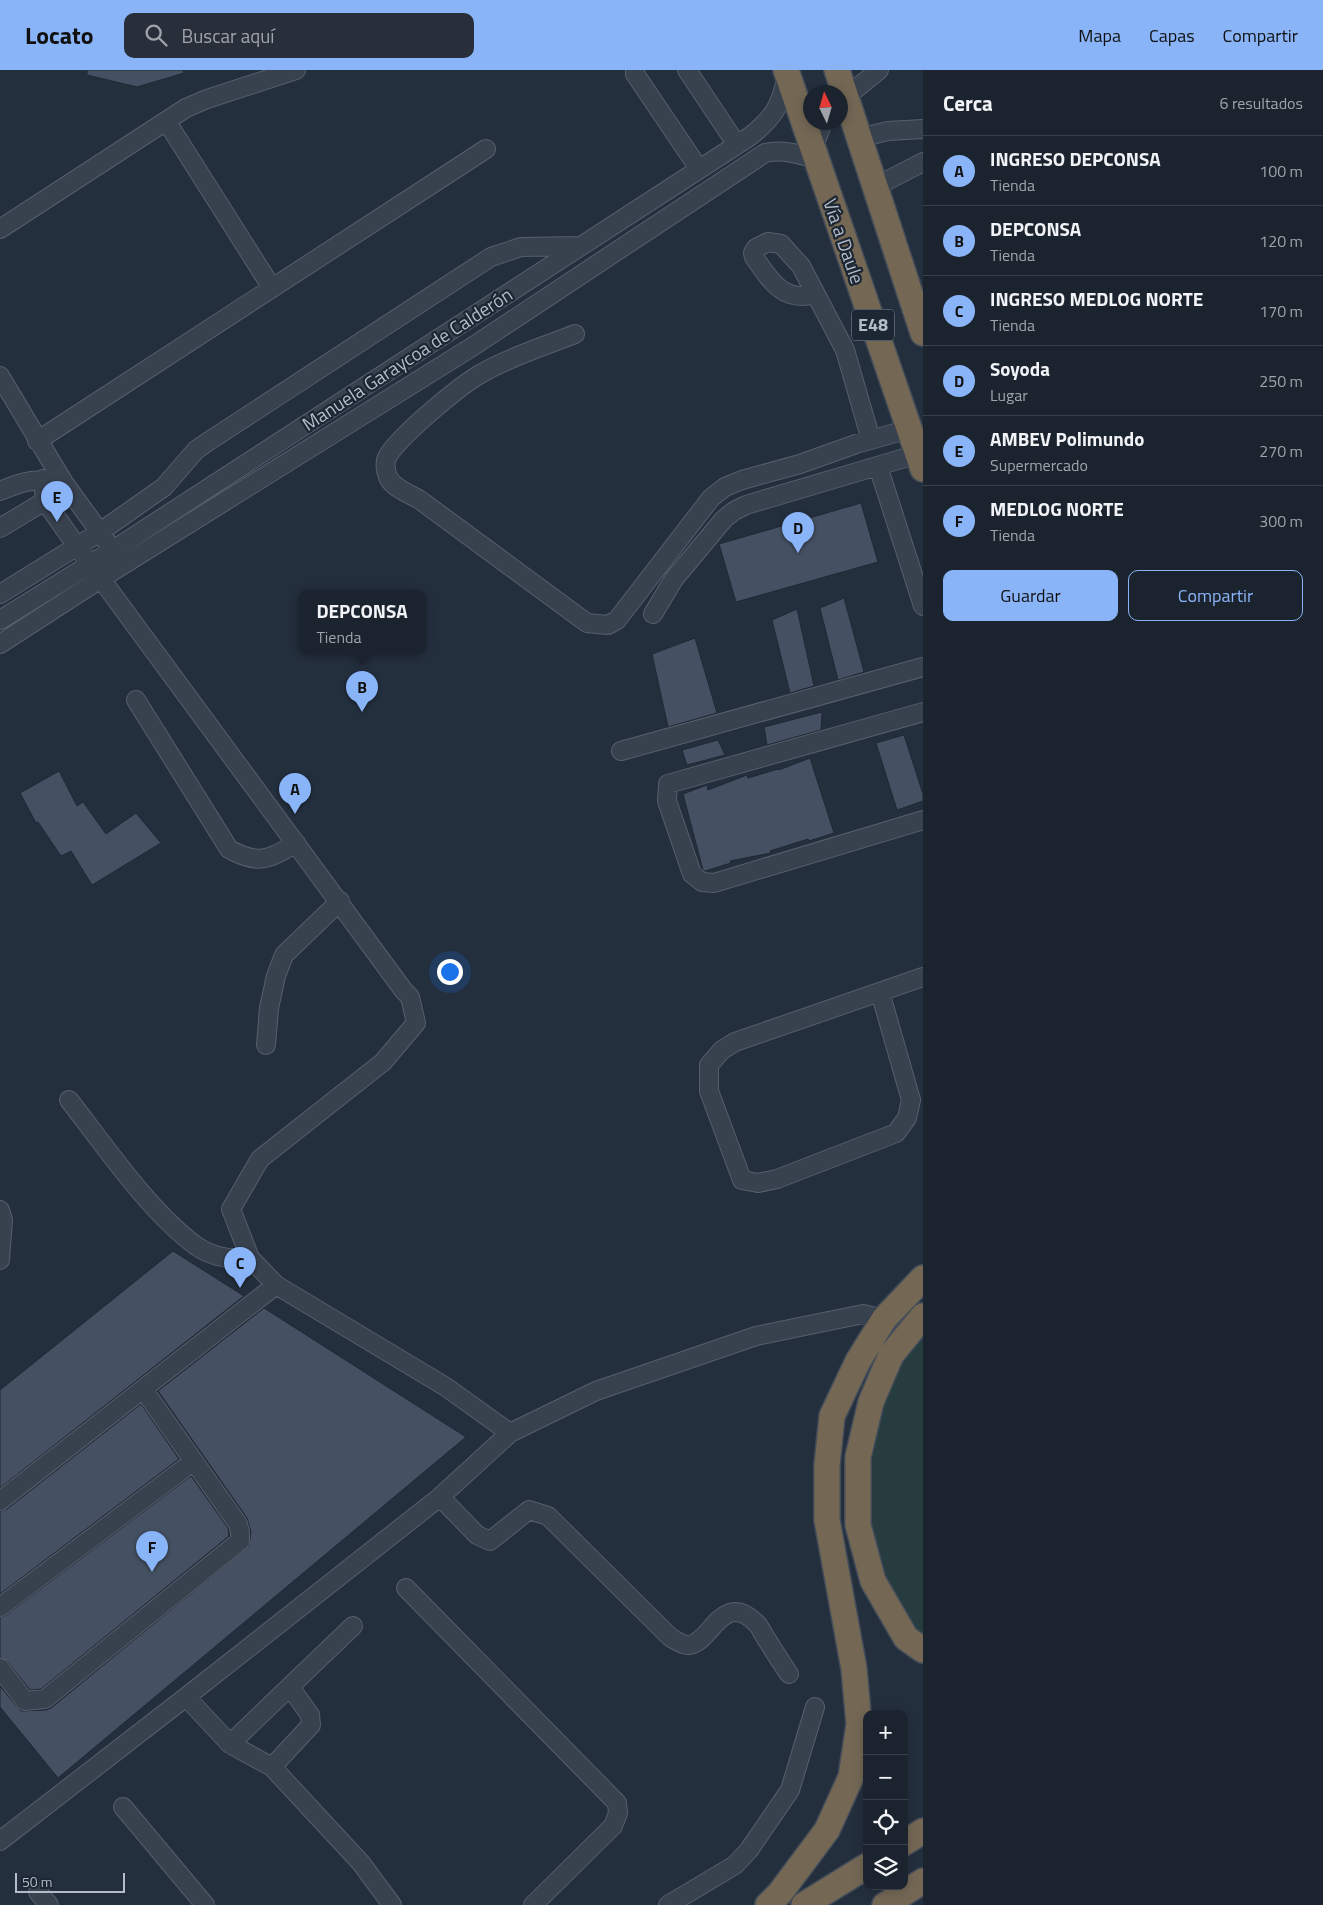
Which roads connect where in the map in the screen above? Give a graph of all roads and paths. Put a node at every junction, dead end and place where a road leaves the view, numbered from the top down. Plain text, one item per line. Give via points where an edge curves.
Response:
1 (296, 70) edge
2 (635, 70) edge
3 (687, 70) edge
4 (837, 70) edge
5 (879, 70) edge
6 (786, 72) edge
7 (840, 85) edge
8 (848, 95) edge
9 (848, 111) edge
10 (167, 122) junction
11 (923, 129) edge
12 (820, 130) edge
13 (859, 138) junction
14 (737, 145) junction
15 (486, 149) dead end
16 (815, 159) junction
17 (923, 162) edge
18 (699, 169) junction
19 (875, 187) junction
20 (0, 229) edge
21 (580, 246) junction
22 (272, 288) junction
23 (815, 294) dead end
24 (461, 323) junction
25 (922, 324) edge
26 (575, 334) dead end
27 (475, 345) junction
28 (0, 376) edge
29 (909, 428) junction
30 (871, 440) junction
31 (37, 441) junction
32 (920, 462) edge
33 (878, 466) junction
34 (43, 479) junction
35 (64, 483) junction
36 (0, 491) edge
37 (46, 501) junction
38 (0, 528) edge
39 (100, 532) junction
40 (77, 546) junction
41 (113, 550) junction
42 (90, 563) junction
43 (102, 578) junction
44 (0, 594) edge
45 (923, 606) edge
46 (653, 614) dead end
47 (0, 620) edge
48 (0, 644) edge
49 (923, 667) edge
50 (136, 700) dead end
51 (923, 712) edge
52 (621, 752) dead end
53 (923, 820) edge
54 (296, 843) junction
55 (340, 901) junction
56 (923, 977) edge
57 (880, 992) junction
58 (266, 1046) dead end
59 (69, 1100) dead end
60 (0, 1210) edge
61 (250, 1258) junction
62 (0, 1260) edge
63 (923, 1278) edge
64 (276, 1285) junction
65 (923, 1316) edge
66 (884, 1320) junction
67 (143, 1389) junction
68 (510, 1433) junction
69 (194, 1461) junction
70 (440, 1497) junction
71 (0, 1501) edge
72 (406, 1588) dead end
73 (0, 1607) edge
74 (353, 1626) dead end
75 (923, 1650) edge
76 (0, 1668) edge
77 (789, 1674) dead end
78 (290, 1687) junction
79 (186, 1697) junction
80 (815, 1708) dead end
81 (230, 1744) junction
82 (272, 1766) junction
83 (123, 1807) dead end
84 (923, 1831) edge
85 (1, 1838) edge
86 (908, 1840) edge
87 (863, 1868) edge
88 (923, 1881) edge
89 (206, 1905) edge
90 (392, 1905) edge
91 (533, 1905) edge
92 (668, 1905) edge
93 (768, 1905) edge
94 (804, 1905) edge
95 (885, 1905) edge

1 - 10 street via 207,99 186,108
2 - 18 street
3 - 14 street
4 - 7 highway, E48
5 - 8 street
6 - 14 street, Manuela Garaycoa de Calderón via 783,95 776,110 766,124
6 - 16 highway, Vía a Daule / E48
9 - 13 highway, E48
10 - 20 street
10 - 22 street
11 - 13 street via 888,131
12 - 16 street
13 - 19 highway, E48
14 - 18 street, Manuela Garaycoa de Calderón
15 - 22 street
16 - 27 street, Manuela Garaycoa de Calderón via 790,152 766,153
16 - 29 highway, Vía a Daule / E48
17 - 19 street
18 - 21 street, Manuela Garaycoa de Calderón
19 - 25 highway, E48
21 - 24 street, Manuela Garaycoa de Calderón
21 - 39 street via 520,247 491,257 209,440 164,487
22 - 31 street
23 - 30 street via 845,350
24 - 27 street
24 - 41 street, Manuela Garaycoa de Calderón
26 - 30 street via 484,371 454,391 395,446 386,460 386,468 389,478 399,489 420,500 587,623 608,625 617,620 710,498 725,486
27 - 43 street, Manuela Garaycoa de Calderón
28 - 31 street
29 - 30 street
29 - 32 highway, Vía a Daule / E48
31 - 35 street
32 - 33 street
33 - 45 street
33 - 46 street via 734,510 674,580
34 - 35 street
34 - 36 street
34 - 37 street
35 - 39 street
37 - 38 street
37 - 40 street
39 - 40 street
39 - 41 street
40 - 42 street
40 - 44 street
41 - 42 street, Manuela Garaycoa de Calderón
42 - 43 street
42 - 47 street, Manuela Garaycoa de Calderón
43 - 48 street, Manuela Garaycoa de Calderón
43 - 54 street
49 - 52 street
50 - 54 street via 228,849 244,858 262,859
51 - 53 street via 668,784 667,801 692,874 702,882 714,884
54 - 55 street
55 - 58 street via 284,955 269,1008
55 - 61 street via 410,996 416,1024 384,1062 260,1159 231,1209
56 - 57 street
57 - 57 street via 911,1100 907,1118 896,1133 777,1179 758,1183 742,1180 709,1091 709,1065 722,1050 735,1042
59 - 61 street via 138,1187 196,1245 232,1260
60 - 62 street via 3,1220
61 - 64 street
63 - 66 highway
64 - 67 street
64 - 68 street via 446,1388
65 - 75 highway via 891,1355 871,1402 858,1457 858,1525 873,1581 906,1638
66 - 68 street via 863,1314 756,1336 596,1391
66 - 93 highway via 858,1361 832,1416 827,1465 827,1520 854,1669 859,1724 851,1777 827,1830
67 - 69 street
67 - 71 street
68 - 70 street
69 - 73 street
69 - 76 street via 238,1524 240,1541 44,1699 26,1701
70 - 77 street via 477,1535 490,1541 529,1510 548,1516 670,1637 680,1642 688,1645 696,1642 726,1614 747,1615 757,1623
70 - 79 street
72 - 91 street via 617,1803 614,1826
74 - 78 street
78 - 81 street
78 - 82 street via 310,1715 311,1725
79 - 81 street
79 - 85 street
80 - 92 street via 790,1790 749,1850 735,1866
81 - 82 street
82 - 90 street via 361,1863
83 - 89 street
84 - 86 highway
87 - 94 highway
88 - 95 highway

